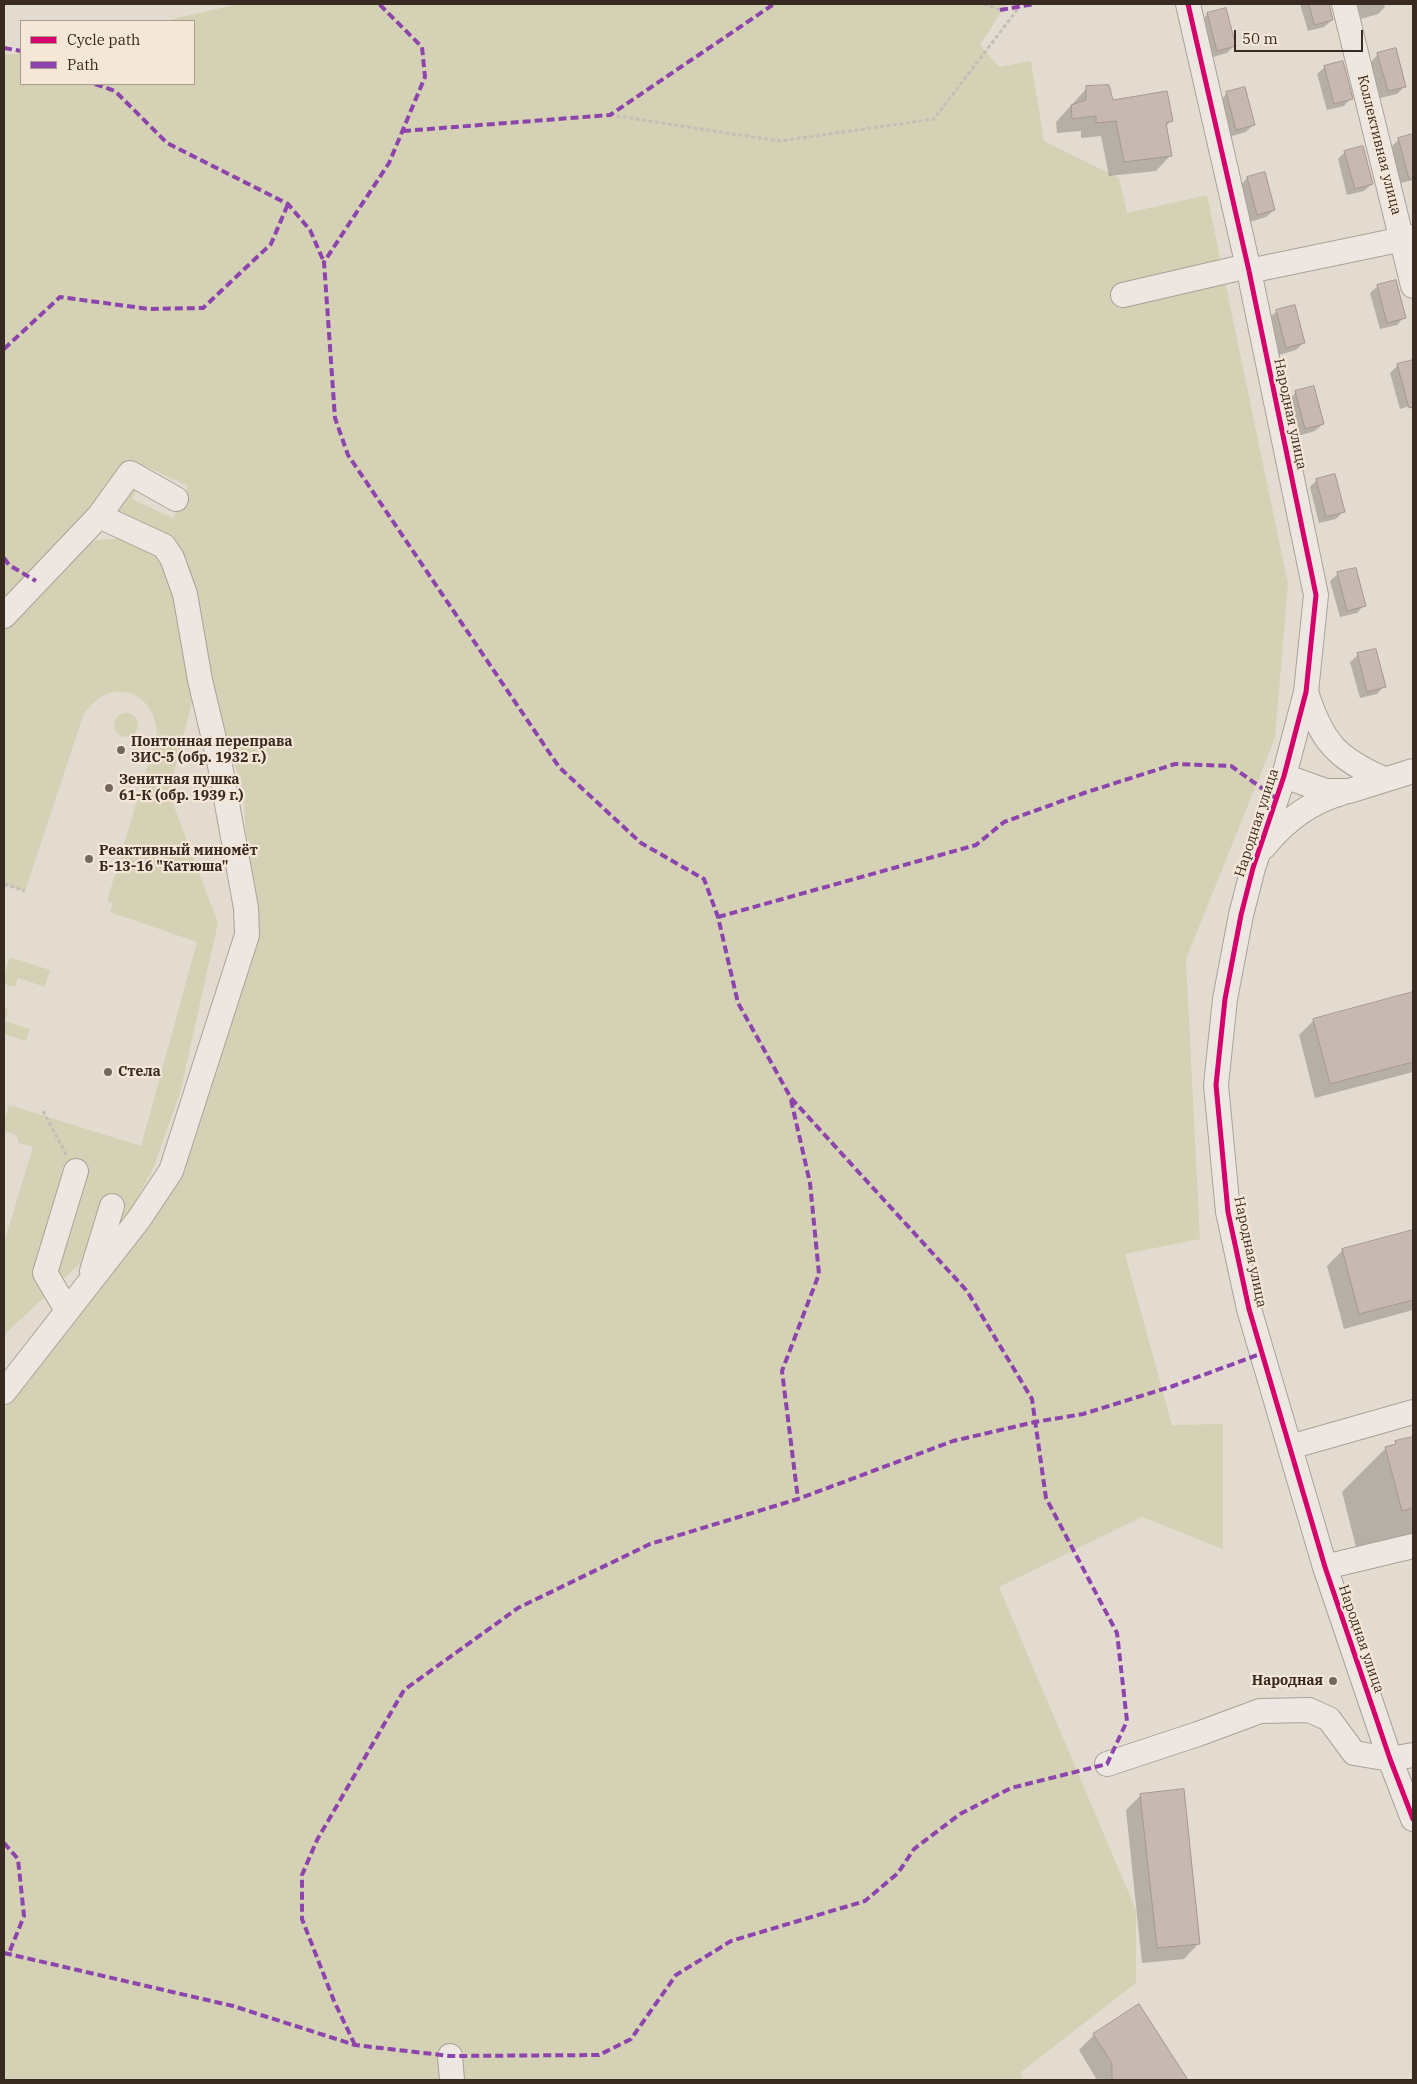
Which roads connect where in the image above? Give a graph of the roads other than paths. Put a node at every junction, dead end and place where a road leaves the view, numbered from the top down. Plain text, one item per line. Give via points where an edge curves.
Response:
1 (1188, 4) edge
2 (1344, 4) edge
3 (1407, 238) edge
4 (1249, 268) junction
5 (1413, 286) edge
6 (1123, 295) dead end
7 (176, 499) dead end
8 (99, 516) junction
9 (4, 616) edge
10 (1306, 692) junction
11 (1413, 771) edge
12 (1284, 776) junction
13 (1384, 779) junction
14 (1349, 791) junction
15 (1258, 854) junction
16 (76, 1171) road end
17 (112, 1206) dead end
18 (89, 1282) junction
19 (67, 1310) junction
20 (4, 1392) edge
21 (1413, 1412) edge
22 (1290, 1446) junction
23 (1413, 1546) edge
24 (1325, 1567) junction
25 (1413, 1754) edge
26 (1390, 1759) junction
27 (1107, 1764) dead end
28 (1413, 1819) edge
29 (450, 2056) dead end
30 (452, 2080) edge

1 - 4 street, Народная улица
2 - 3 street, Коллективная улица
3 - 4 street
3 - 5 street, Коллективная улица
4 - 6 street
4 - 10 street, Народная улица via 1316,595
7 - 8 street via 130,472
8 - 9 street
8 - 18 street via 164,546 185,594 246,908 247,936 171,1171 140,1219
10 - 12 street, Народная улица
10 - 13 street via 1316,722 1333,747 1356,767
11 - 13 street
12 - 14 street via 1326,791
12 - 15 street, Народная улица
13 - 14 street
14 - 15 street via 1299,813
15 - 22 street, Народная улица via 1241,915 1225,999 1216,1085 1228,1212 1250,1309
16 - 19 street via 45,1274
17 - 18 street
18 - 19 street
19 - 20 street
21 - 22 street
22 - 24 street, Народная улица
23 - 24 street
24 - 26 street, Народная улица
25 - 26 street
26 - 27 street via 1354,1753 1329,1719 1309,1710 1290,1710 1260,1711
26 - 28 street, Народная улица
29 - 30 street

